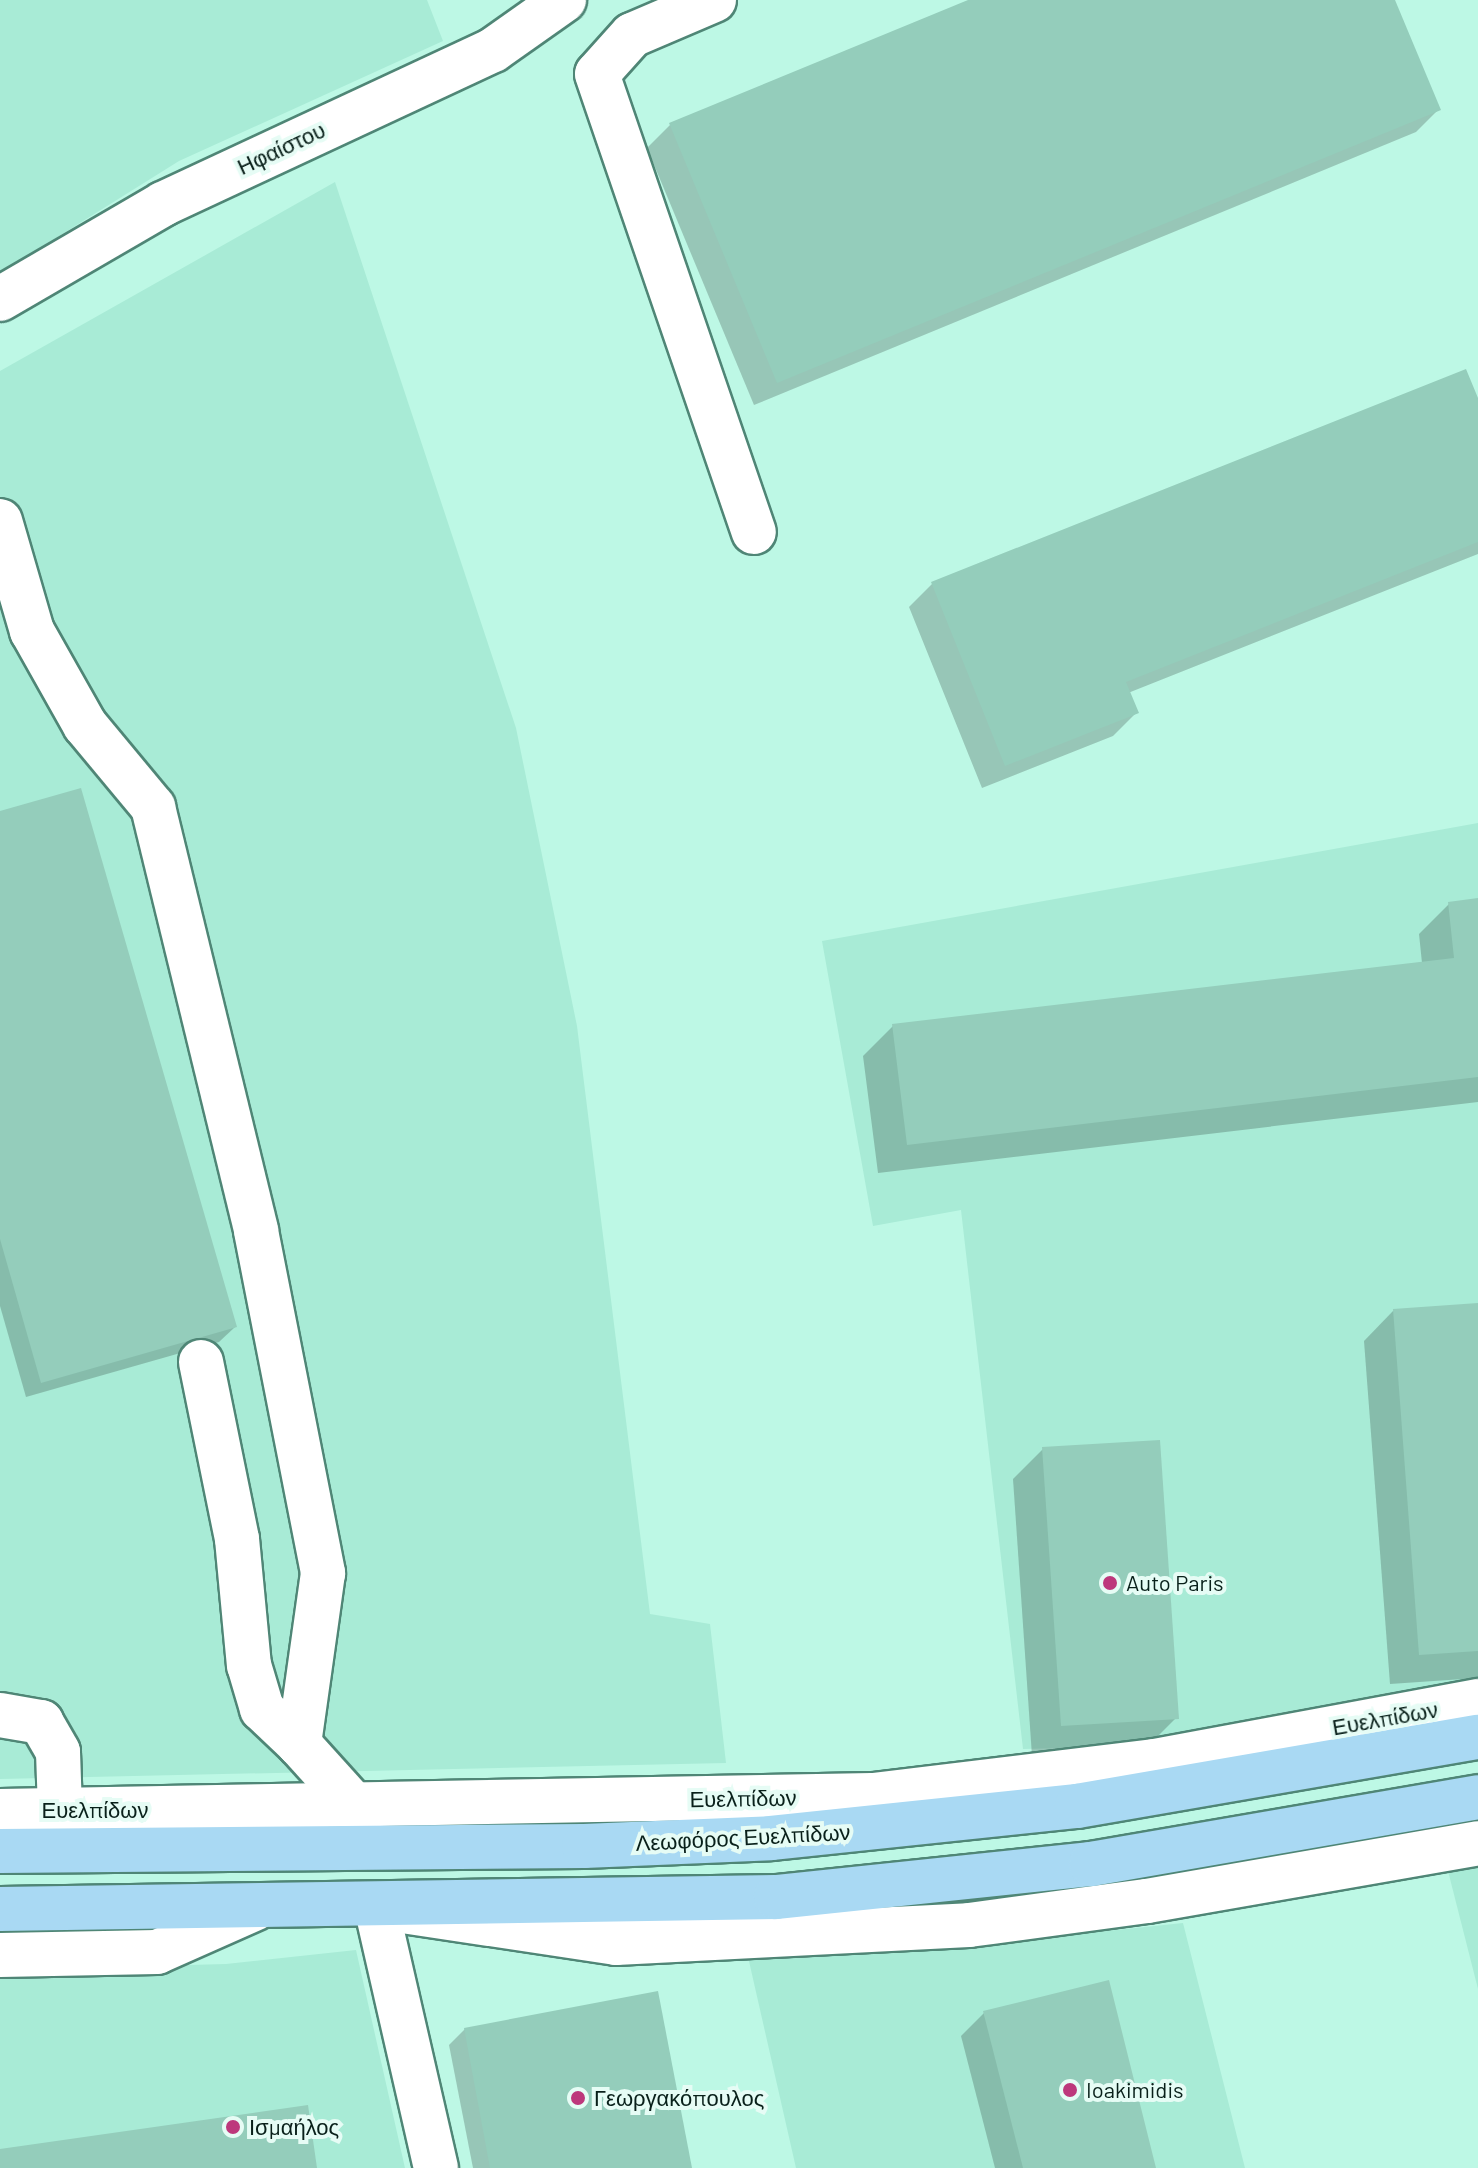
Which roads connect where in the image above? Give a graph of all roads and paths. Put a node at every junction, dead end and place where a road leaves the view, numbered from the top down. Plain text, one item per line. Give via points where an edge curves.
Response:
1 (564, 0) edge
2 (714, 0) edge
3 (0, 299) edge
4 (0, 521) edge
5 (754, 532) dead end
6 (201, 1362) dead end
7 (1478, 1701) edge
8 (0, 1715) edge
9 (1478, 1737) edge
10 (1343, 1743) junction
11 (299, 1744) junction
12 (1473, 1798) edge
13 (356, 1807) junction
14 (60, 1810) junction
15 (0, 1811) edge
16 (1477, 1844) edge
17 (0, 1851) edge
18 (376, 1907) junction
19 (256, 1908) junction
20 (0, 1909) edge
21 (0, 1955) edge
22 (436, 2168) edge

1 - 3 street, Ηφαίστου via 504,44 175,198
2 - 5 street via 632,35 597,74
4 - 11 street via 32,631 85,725 153,807 256,1231 323,1573
6 - 11 street via 237,1539 249,1665 262,1709
7 - 10 street, Ευελπίδων
8 - 14 street via 41,1722 58,1752
9 - 10 main road, Λεωφόρος Ευελπίδων
10 - 13 street, Ευελπίδων via 873,1795
10 - 17 main road, Λεωφόρος Ευελπίδων via 1077,1806 771,1838 584,1846
11 - 13 street
12 - 16 street
12 - 18 main road via 1091,1864 955,1881 776,1897
13 - 14 street, Ευελπίδων
14 - 15 street, Ευελπίδων
16 - 18 street via 1147,1901 969,1925 806,1935 616,1943
18 - 19 main road
18 - 22 street
19 - 20 main road
19 - 21 street via 157,1952

